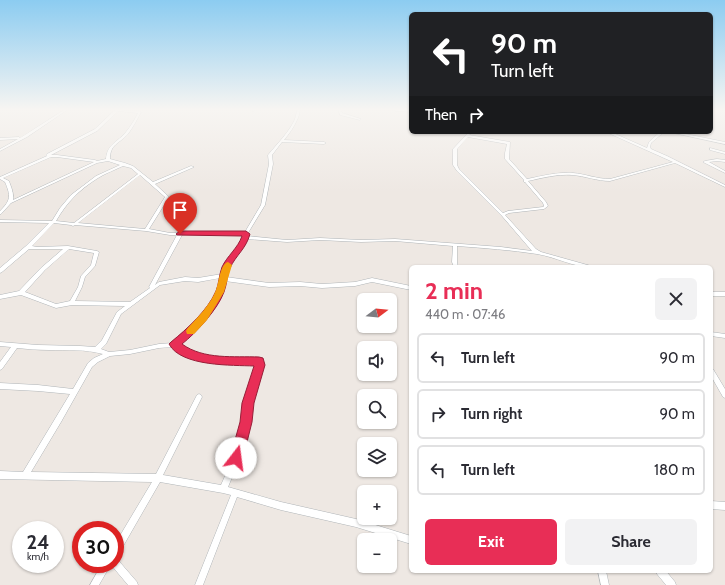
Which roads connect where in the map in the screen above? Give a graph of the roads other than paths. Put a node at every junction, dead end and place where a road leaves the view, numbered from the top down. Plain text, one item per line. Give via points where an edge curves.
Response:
1 (83, 137) edge
2 (123, 137) edge
3 (284, 137) edge
4 (466, 137) edge
5 (475, 137) edge
6 (620, 137) edge
7 (656, 137) edge
8 (697, 137) edge
9 (22, 138) joint
10 (0, 139) edge
11 (282, 141) junction
12 (324, 142) dead end
13 (725, 143) edge
14 (711, 149) dead end
15 (0, 150) edge
16 (651, 151) junction
17 (725, 153) edge
18 (42, 158) junction
19 (108, 160) junction
20 (725, 161) edge
21 (96, 162) junction
22 (675, 162) junction
23 (124, 164) junction
24 (192, 167) dead end
25 (725, 172) edge
26 (140, 174) junction
27 (0, 178) edge
28 (525, 181) junction
29 (153, 184) junction
30 (725, 186) edge
31 (11, 202) junction
32 (0, 213) edge
33 (503, 215) junction
34 (0, 221) edge
35 (52, 222) junction
36 (73, 225) junction
37 (146, 230) junction
38 (180, 234) junction
39 (246, 235) junction
40 (455, 244) junction
41 (28, 247) junction
42 (68, 247) junction
43 (539, 253) junction
44 (455, 265) edge
45 (582, 265) edge
46 (0, 271) edge
47 (225, 277) junction
48 (409, 288) edge
49 (150, 290) junction
50 (21, 293) junction
51 (713, 294) edge
52 (725, 294) edge
53 (0, 297) edge
54 (72, 303) junction
55 (130, 304) junction
56 (713, 334) edge
57 (725, 336) edge
58 (0, 344) edge
59 (174, 344) junction
60 (16, 345) junction
61 (97, 349) junction
62 (109, 354) junction
63 (0, 367) edge
64 (713, 374) edge
65 (0, 386) edge
66 (75, 392) junction
67 (725, 395) edge
68 (199, 397) dead end
69 (0, 475) edge
70 (25, 476) junction
71 (158, 478) junction
72 (223, 489) junction
73 (235, 493) junction
74 (713, 505) edge
75 (725, 506) edge
76 (124, 537) edge
77 (409, 539) edge
78 (101, 573) edge
79 (124, 573) edge
80 (602, 573) edge
81 (662, 573) edge
82 (94, 585) edge
83 (134, 585) edge
84 (199, 585) edge
85 (605, 585) edge
86 (672, 585) edge

1 - 18 street
2 - 19 street via 109,150
3 - 11 street
4 - 33 street via 455,149 455,165
5 - 28 street via 509,143 507,159
6 - 16 street
7 - 16 street via 648,147
8 - 13 street
9 - 10 street
9 - 15 street
11 - 12 street
11 - 39 street via 270,155 263,204
14 - 17 street
16 - 22 street
18 - 21 street via 57,156
18 - 27 street
19 - 21 street
19 - 23 street
20 - 25 street via 706,162
21 - 31 street
22 - 28 street via 610,180 565,174
22 - 30 street
23 - 26 street
23 - 35 street via 97,177 72,196
24 - 29 street
26 - 29 street
26 - 36 street
27 - 31 street via 7,181
28 - 33 street via 546,206
29 - 37 street via 166,197
31 - 32 street
33 - 43 street
34 - 35 street
35 - 36 street
35 - 41 street
36 - 37 street
37 - 38 street
38 - 39 street
38 - 49 street
39 - 40 street via 287,241 395,240
39 - 47 street via 243,244 231,260
40 - 43 street
40 - 44 street
41 - 42 street
41 - 46 street
42 - 50 street
42 - 54 street via 98,252 93,266 83,276
43 - 45 street
47 - 48 street via 269,285 322,286 372,280
47 - 49 street via 172,281 159,284
47 - 59 street via 220,292 203,317 190,332
49 - 55 street
50 - 53 street
50 - 54 street via 56,306
51 - 52 street
54 - 55 street
55 - 61 street via 119,313 104,342
56 - 57 street
58 - 60 street
59 - 62 street
59 - 72 street via 185,352 209,360 259,362 236,458
60 - 61 street
60 - 63 street
61 - 62 street
62 - 66 street via 90,365
64 - 67 street
65 - 66 street
66 - 70 street
68 - 71 street
69 - 70 street
70 - 71 street
71 - 72 street
71 - 76 street
72 - 73 street
73 - 77 street via 356,523
73 - 84 street
74 - 75 street
78 - 82 street
79 - 83 street
80 - 85 street
81 - 86 street

